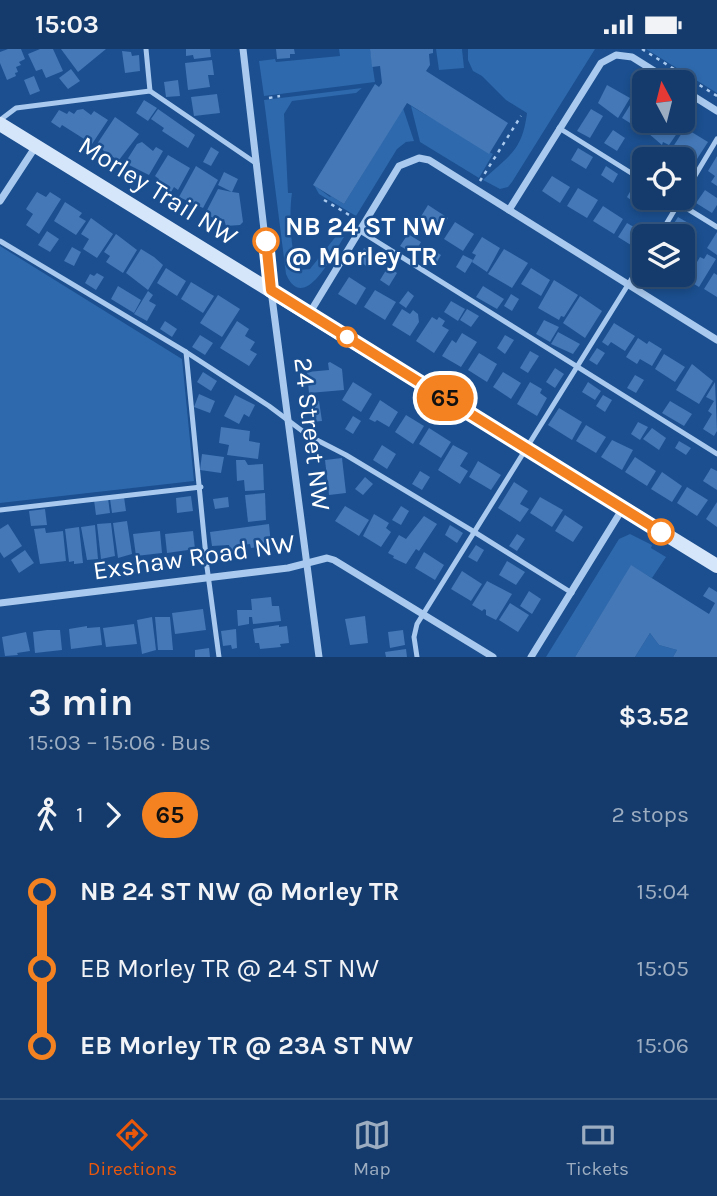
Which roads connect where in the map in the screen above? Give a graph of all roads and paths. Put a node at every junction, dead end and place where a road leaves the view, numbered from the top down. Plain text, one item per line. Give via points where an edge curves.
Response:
1 (146, 49) edge
2 (243, 49) edge
3 (642, 49) edge
4 (652, 70) edge
5 (150, 91) junction
6 (280, 96) dead end
7 (717, 96) edge
8 (695, 97) edge
9 (269, 98) dead end
10 (717, 111) edge
11 (521, 116) dead end
12 (0, 122) edge
13 (559, 128) junction
14 (717, 139) edge
15 (37, 145) junction
16 (257, 164) junction
17 (632, 174) edge
18 (695, 177) edge
19 (474, 189) junction
20 (324, 200) dead end
21 (0, 201) edge
22 (509, 210) junction
23 (689, 210) edge
24 (356, 219) dead end
25 (717, 227) edge
26 (360, 231) junction
27 (0, 241) edge
28 (632, 278) edge
29 (628, 285) junction
30 (271, 290) junction
31 (309, 314) junction
32 (717, 340) edge
33 (186, 352) junction
34 (577, 367) junction
35 (289, 419) junction
36 (527, 449) junction
37 (717, 454) edge
38 (201, 487) junction
39 (623, 508) junction
40 (0, 510) edge
41 (476, 533) junction
42 (307, 563) junction
43 (717, 566) edge
44 (208, 578) junction
45 (572, 593) junction
46 (1, 601) edge
47 (424, 615) junction
48 (219, 657) edge
49 (319, 657) edge
50 (417, 657) edge
51 (493, 657) edge
52 (531, 657) edge

1 - 5 lane
2 - 16 street, 24 Street NW
3 - 7 path
4 - 13 street via 632,57 616,55 601,63
5 - 12 lane via 16,109
5 - 16 lane
6 - 9 path
8 - 10 street
11 - 19 path
12 - 15 street, Morley Trail NW
13 - 17 lane
13 - 22 street
14 - 18 lane
15 - 21 street
15 - 30 street, Morley Trail NW
16 - 30 street, 24 Street NW
19 - 22 street
19 - 26 street via 429,160 410,160 399,166
20 - 24 path
22 - 29 street
23 - 25 lane
26 - 31 street
26 - 34 lane
27 - 33 lane
28 - 29 lane
29 - 32 street
29 - 34 lane
30 - 31 street, Morley Trail NW
30 - 35 street, 24 Street NW
31 - 36 street, Morley Trail NW
33 - 35 lane
33 - 38 lane
34 - 36 lane
34 - 37 lane
35 - 41 lane via 309,436
35 - 42 street, 24 Street NW
36 - 39 street, Morley Trail NW
36 - 41 lane
38 - 40 lane
38 - 44 lane
39 - 43 street, Morley Trail NW
39 - 45 street
41 - 45 lane
41 - 47 lane
42 - 44 street, Exshaw Road NW
42 - 47 street, Exshaw Road NW via 334,560
42 - 49 street, 24 Street NW
44 - 46 street, Exshaw Road NW
44 - 48 lane
45 - 52 street
47 - 50 lane via 414,637
47 - 51 street, Exshaw Road NW

